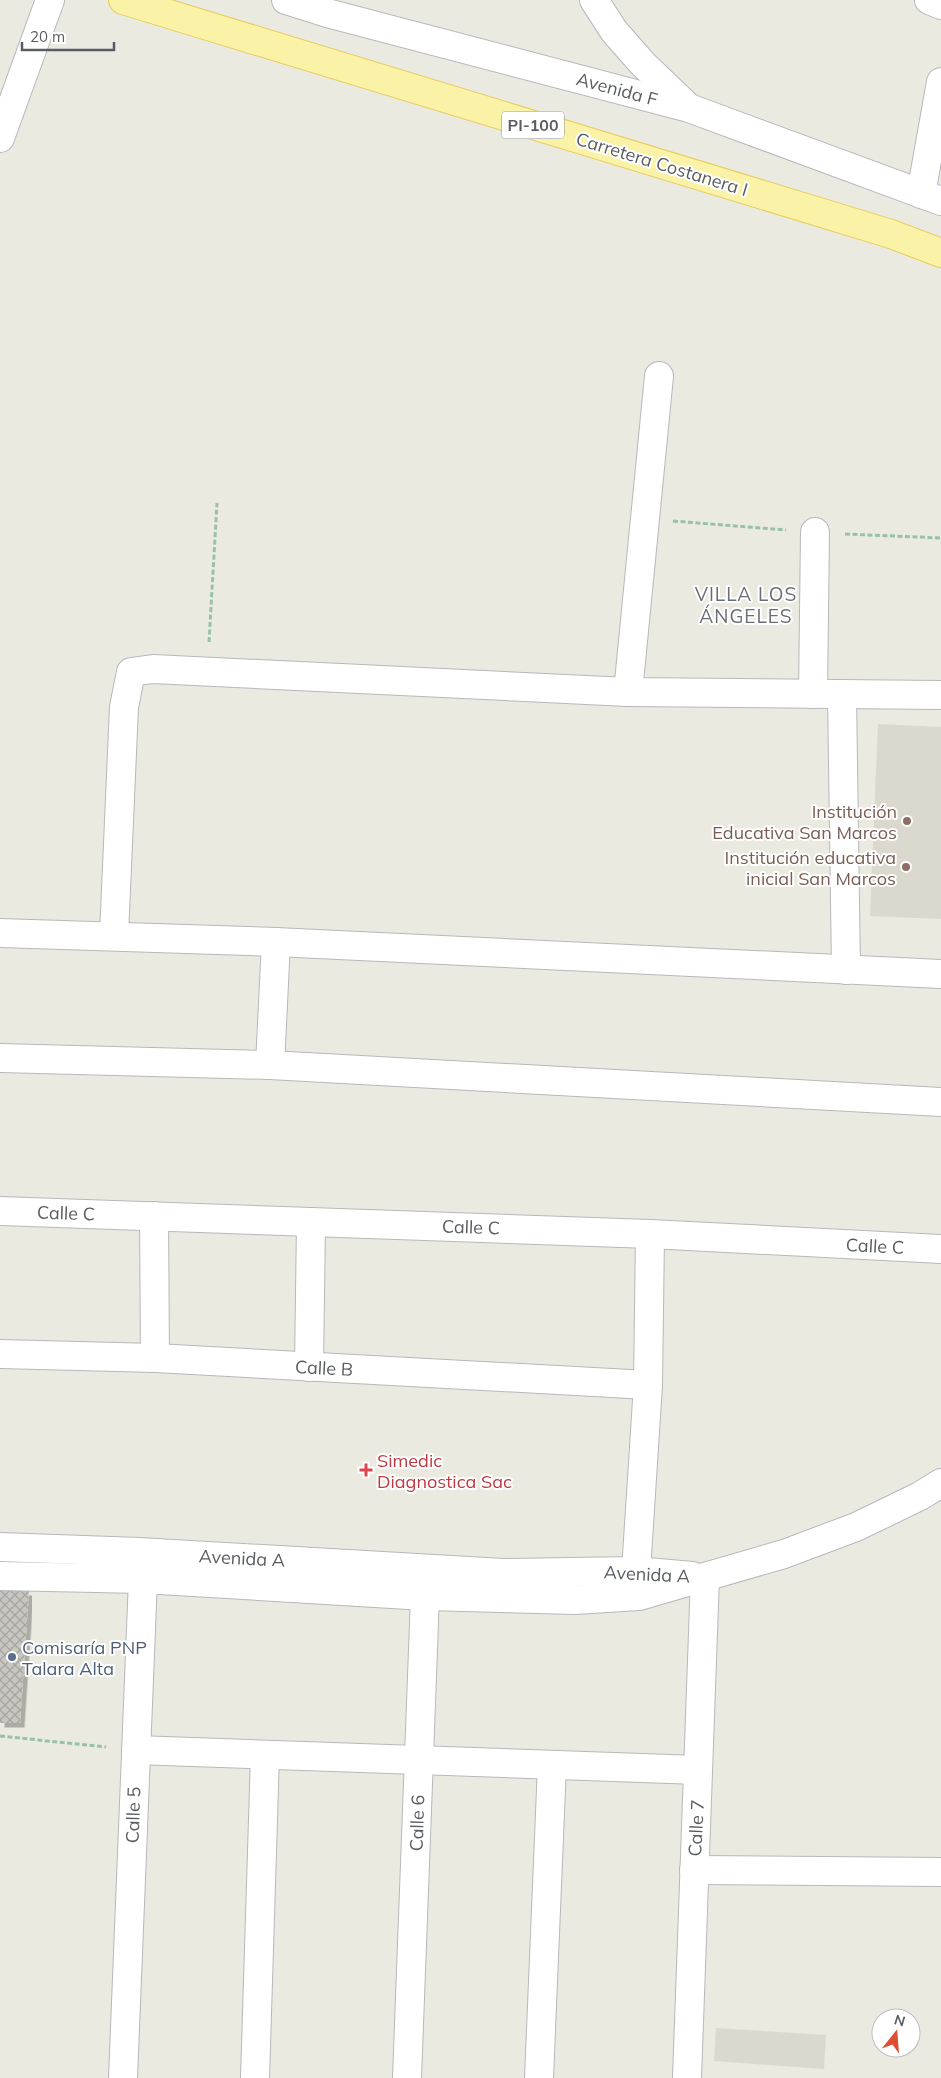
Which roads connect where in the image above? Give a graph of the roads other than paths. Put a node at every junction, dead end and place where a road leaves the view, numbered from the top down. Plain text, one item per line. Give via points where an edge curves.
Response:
1 (50, 0) edge
2 (123, 0) edge
3 (286, 0) edge
4 (594, 0) edge
5 (929, 0) edge
6 (941, 4) edge
7 (325, 6) edge
8 (941, 82) edge
9 (690, 108) junction
10 (0, 138) edge
11 (931, 198) edge
12 (941, 253) edge
13 (658, 376) dead end
14 (815, 532) dead end
15 (628, 692) junction
16 (813, 694) junction
17 (842, 694) junction
18 (941, 695) edge
19 (0, 933) edge
20 (114, 935) junction
21 (276, 942) junction
22 (846, 970) junction
23 (941, 974) edge
24 (0, 1058) edge
25 (270, 1065) junction
26 (941, 1102) edge
27 (0, 1211) edge
28 (154, 1216) junction
29 (311, 1222) junction
30 (650, 1234) junction
31 (941, 1249) edge
32 (0, 1354) edge
33 (155, 1358) junction
34 (309, 1367) junction
35 (648, 1385) junction
36 (941, 1483) edge
37 (0, 1547) edge
38 (139, 1552) junction
39 (420, 1569) junction
40 (636, 1571) junction
41 (0, 1576) edge
42 (706, 1577) junction
43 (142, 1579) junction
44 (425, 1596) junction
45 (136, 1750) junction
46 (265, 1755) junction
47 (419, 1760) junction
48 (552, 1765) junction
49 (698, 1770) junction
50 (694, 1870) junction
51 (941, 1872) edge
52 (123, 2078) edge
53 (255, 2078) edge
54 (407, 2078) edge
55 (539, 2078) edge
56 (687, 2078) edge

1 - 10 street
2 - 12 main road, Carretera Costanera I / PI-100 via 891,234
3 - 7 street, Avenida F
4 - 9 street via 614,31 642,64
5 - 6 street
7 - 9 street, Avenida F
8 - 11 street
9 - 11 street, Avenida F
13 - 15 street
14 - 16 street
15 - 16 street
15 - 20 street via 153,669 132,672 124,708
16 - 17 street
17 - 18 street
17 - 22 street
19 - 20 street
20 - 21 street
21 - 22 street
21 - 25 street
22 - 23 street
24 - 25 street
25 - 26 street
27 - 28 street, Calle C
28 - 29 street, Calle C
28 - 33 street
29 - 30 street, Calle C
29 - 34 street
30 - 31 street, Calle C
30 - 35 street
32 - 33 street, Calle B
33 - 34 street, Calle B
34 - 35 street, Calle B
35 - 40 street
36 - 42 street via 856,1527 784,1554
37 - 38 street, Avenida A
38 - 39 street, Avenida A
38 - 43 street, Calle 5
39 - 40 street, Avenida A via 503,1573
39 - 44 street, Calle 6
40 - 42 street, Avenida A
41 - 43 street, Avenida A
42 - 44 street, Avenida A via 639,1596 575,1600
42 - 49 street, Calle 7
43 - 44 street, Avenida A
43 - 45 street, Calle 5
44 - 47 street, Calle 6
45 - 46 street
45 - 52 street, Calle 5
46 - 47 street
46 - 53 street
47 - 48 street
47 - 54 street, Calle 6
48 - 49 street
48 - 55 street
49 - 50 street, Calle 7
50 - 51 street
50 - 56 street, Calle 7

